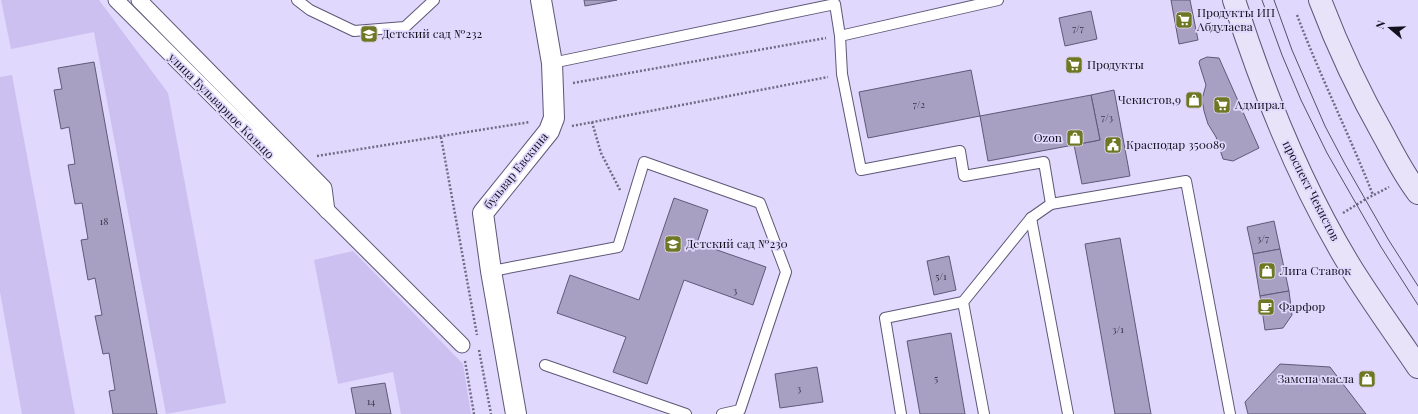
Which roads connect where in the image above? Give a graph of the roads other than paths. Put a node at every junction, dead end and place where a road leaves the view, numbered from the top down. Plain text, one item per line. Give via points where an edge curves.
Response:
1 (116, 0) edge
2 (139, 0) edge
3 (297, 0) edge
4 (434, 0) edge
5 (541, 0) edge
6 (998, 0) edge
7 (1234, 0) edge
8 (1320, 0) edge
9 (835, 2) edge
10 (840, 36) junction
11 (552, 63) junction
12 (1412, 185) edge
13 (1051, 204) junction
14 (327, 212) junction
15 (1031, 218) junction
16 (492, 271) junction
17 (963, 302) junction
18 (462, 345) road end
19 (545, 365) dead end
20 (1418, 366) edge
21 (516, 414) edge
22 (686, 414) edge
23 (722, 414) edge
24 (901, 414) edge
25 (984, 414) edge
26 (1068, 414) edge
27 (1230, 414) edge

1 - 14 street, улица Бульварное Кольцо
2 - 14 street, улица Бульварное Кольцо via 324,188
3 - 4 lane via 310,10 354,31 405,27
5 - 11 street, бульвар Евскина
6 - 10 lane
7 - 20 main road, проспект Чекистов via 1284,139 1326,224 1350,267
8 - 12 main road via 1334,37 1362,95
9 - 10 lane
9 - 11 lane
10 - 13 lane via 842,74 861,170 960,151 964,176 1044,162
11 - 16 street, бульвар Евскина via 551,125 483,213
13 - 15 lane
13 - 27 lane via 1186,182
14 - 18 street, улица Бульварное Кольцо
15 - 17 lane
15 - 26 lane
16 - 21 street, бульвар Евскина
16 - 23 lane via 618,247 644,162 760,203 786,272 740,410
17 - 24 lane via 885,318
17 - 25 lane
19 - 22 lane

